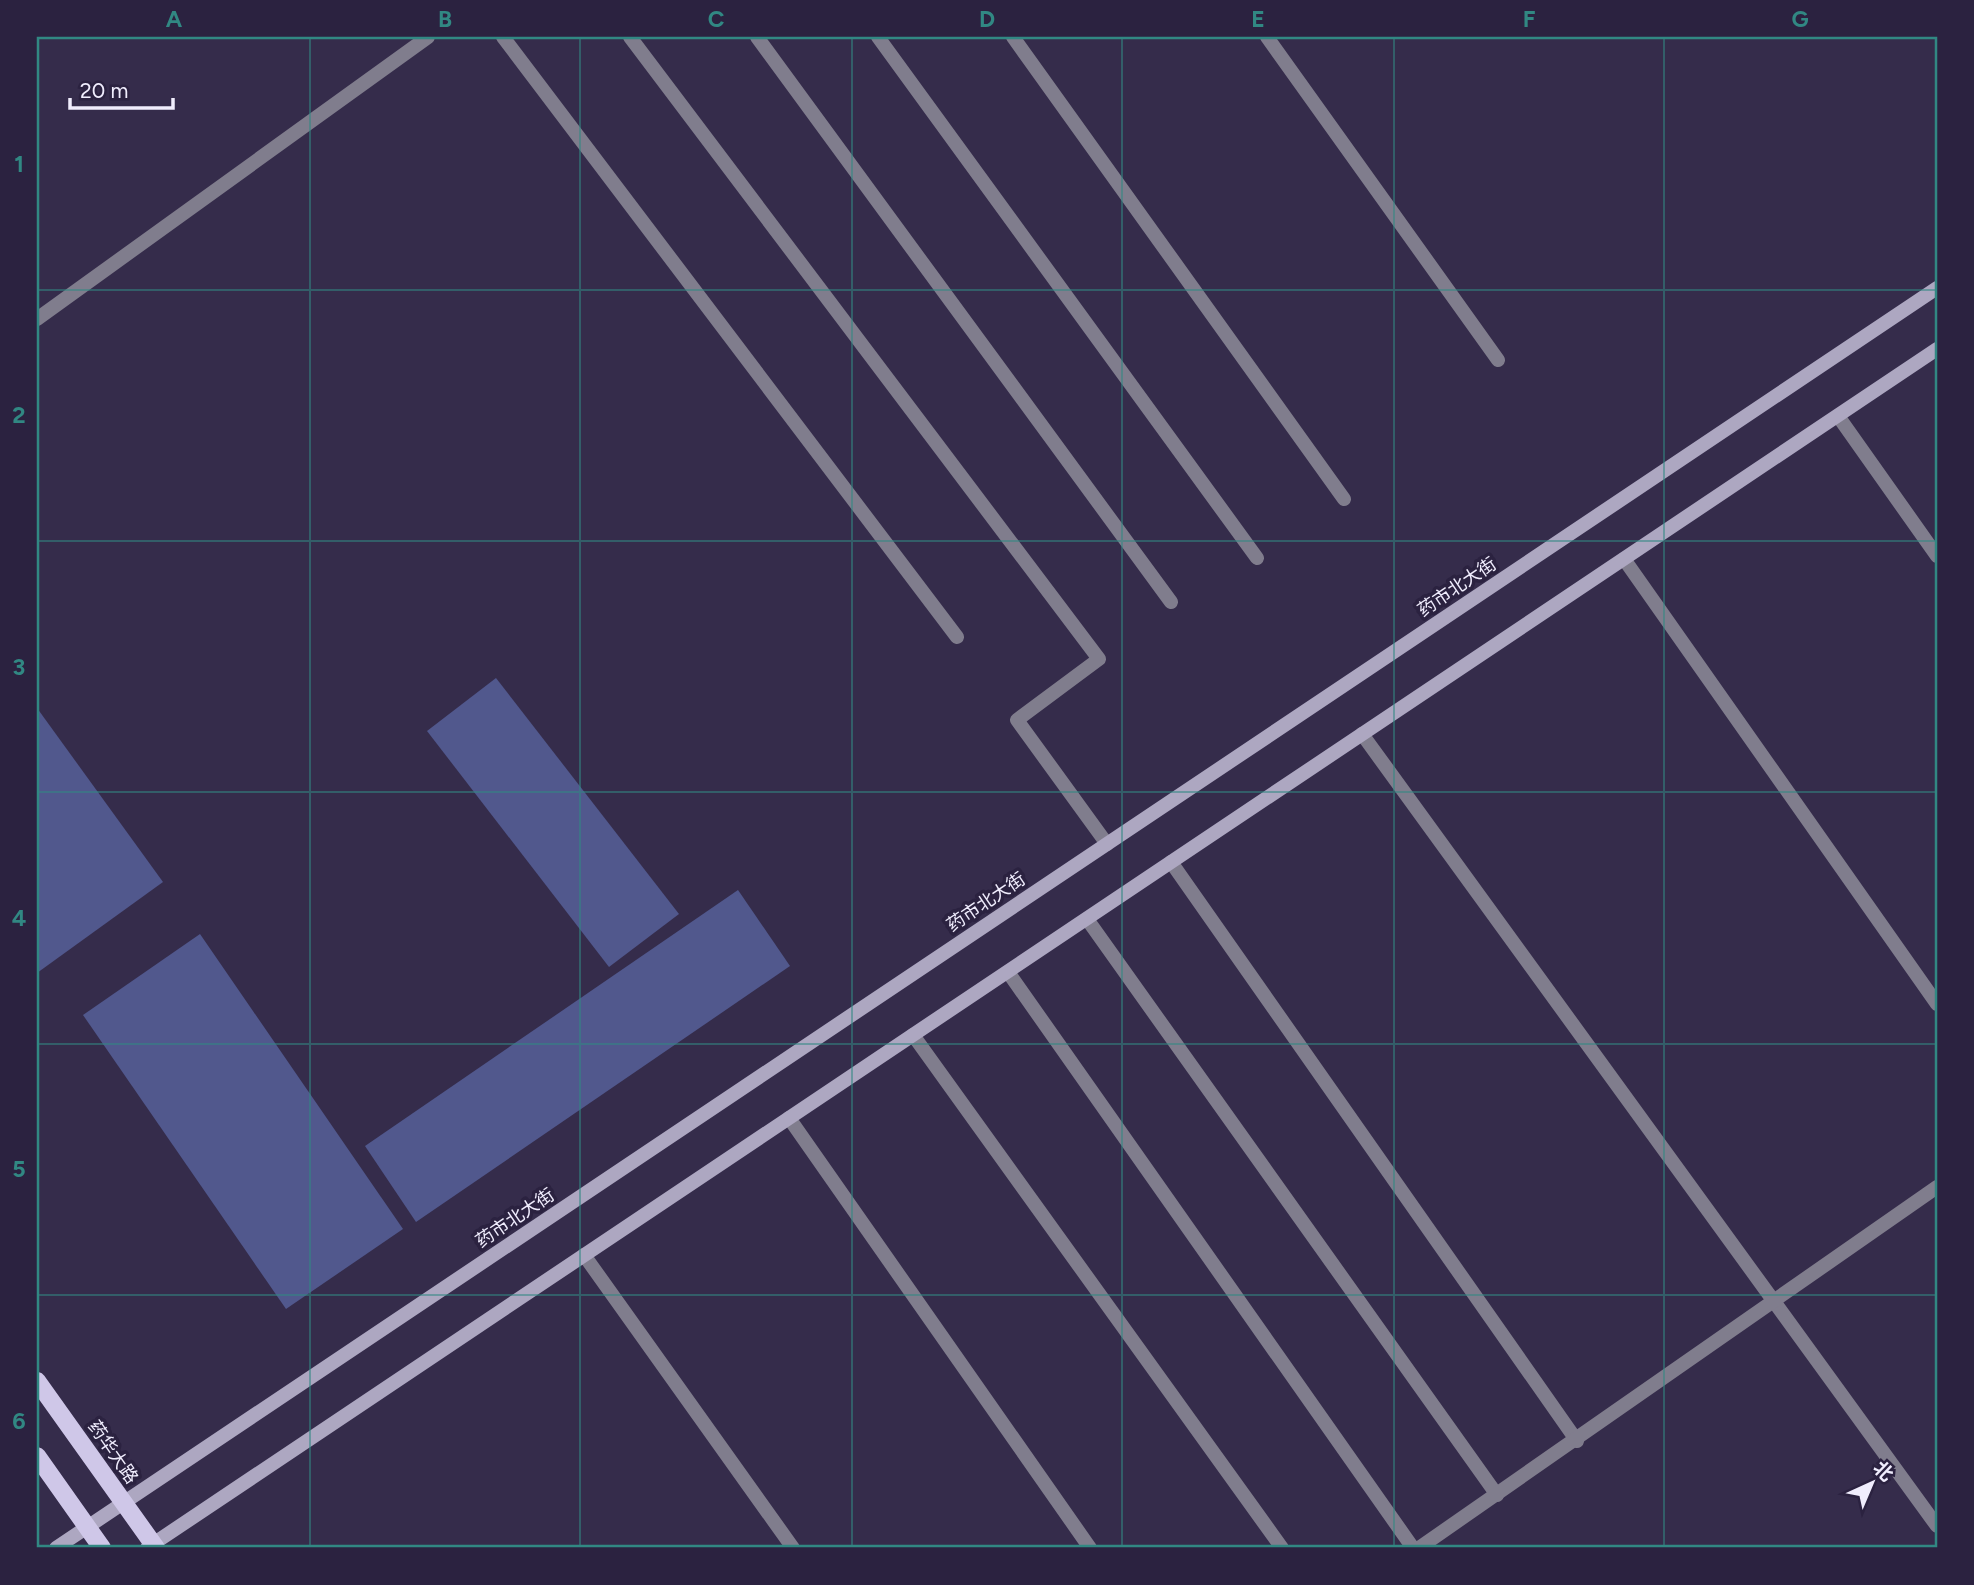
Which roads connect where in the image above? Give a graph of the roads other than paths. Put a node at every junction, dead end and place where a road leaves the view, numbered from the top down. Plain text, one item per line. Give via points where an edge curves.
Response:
1 (428, 37) edge
2 (503, 37) edge
3 (631, 37) edge
4 (757, 37) edge
5 (878, 37) edge
6 (1013, 37) edge
7 (1267, 37) edge
8 (1937, 288) edge
9 (37, 319) edge
10 (1937, 349) edge
11 (1498, 360) dead end
12 (1838, 416) junction
13 (1344, 499) dead end
14 (1937, 556) edge
15 (1257, 558) dead end
16 (1624, 559) junction
17 (1171, 602) dead end
18 (957, 637) dead end
19 (1362, 734) junction
20 (1107, 844) junction
21 (1171, 862) junction
22 (1087, 919) junction
23 (1007, 972) junction
24 (1937, 1004) edge
25 (913, 1035) junction
26 (789, 1118) junction
27 (1937, 1186) edge
28 (584, 1255) junction
29 (1774, 1302) junction
30 (37, 1381) edge
31 (1577, 1441) junction
32 (37, 1456) edge
33 (1497, 1495) junction
34 (124, 1503) junction
35 (1937, 1526) edge
36 (87, 1527) junction
37 (152, 1547) edge
38 (56, 1548) edge
39 (102, 1548) edge
40 (793, 1548) edge
41 (1090, 1548) edge
42 (1282, 1548) edge
43 (1413, 1548) edge
44 (1419, 1548) edge

1 - 9 street
2 - 18 street
3 - 20 street via 1099,659 1017,720
4 - 17 street
5 - 15 street
6 - 13 street
7 - 11 street
8 - 20 main road, 药市北大街
10 - 12 main road
12 - 14 street
12 - 16 main road
16 - 19 main road
16 - 24 street
19 - 21 main road
19 - 29 street
20 - 34 main road, 药市北大街
21 - 22 main road
21 - 31 street
22 - 23 main road
22 - 33 street
23 - 25 main road
23 - 43 street
25 - 26 main road
25 - 42 street
26 - 28 main road
26 - 41 street
27 - 29 street
28 - 37 main road
28 - 40 street
29 - 31 street
29 - 35 street
30 - 34 main road, 药华大路
31 - 33 street
32 - 36 main road
33 - 44 street
34 - 36 main road, 药市北大街
34 - 37 main road, 药华大路
36 - 38 main road, 药市北大街
36 - 39 main road

